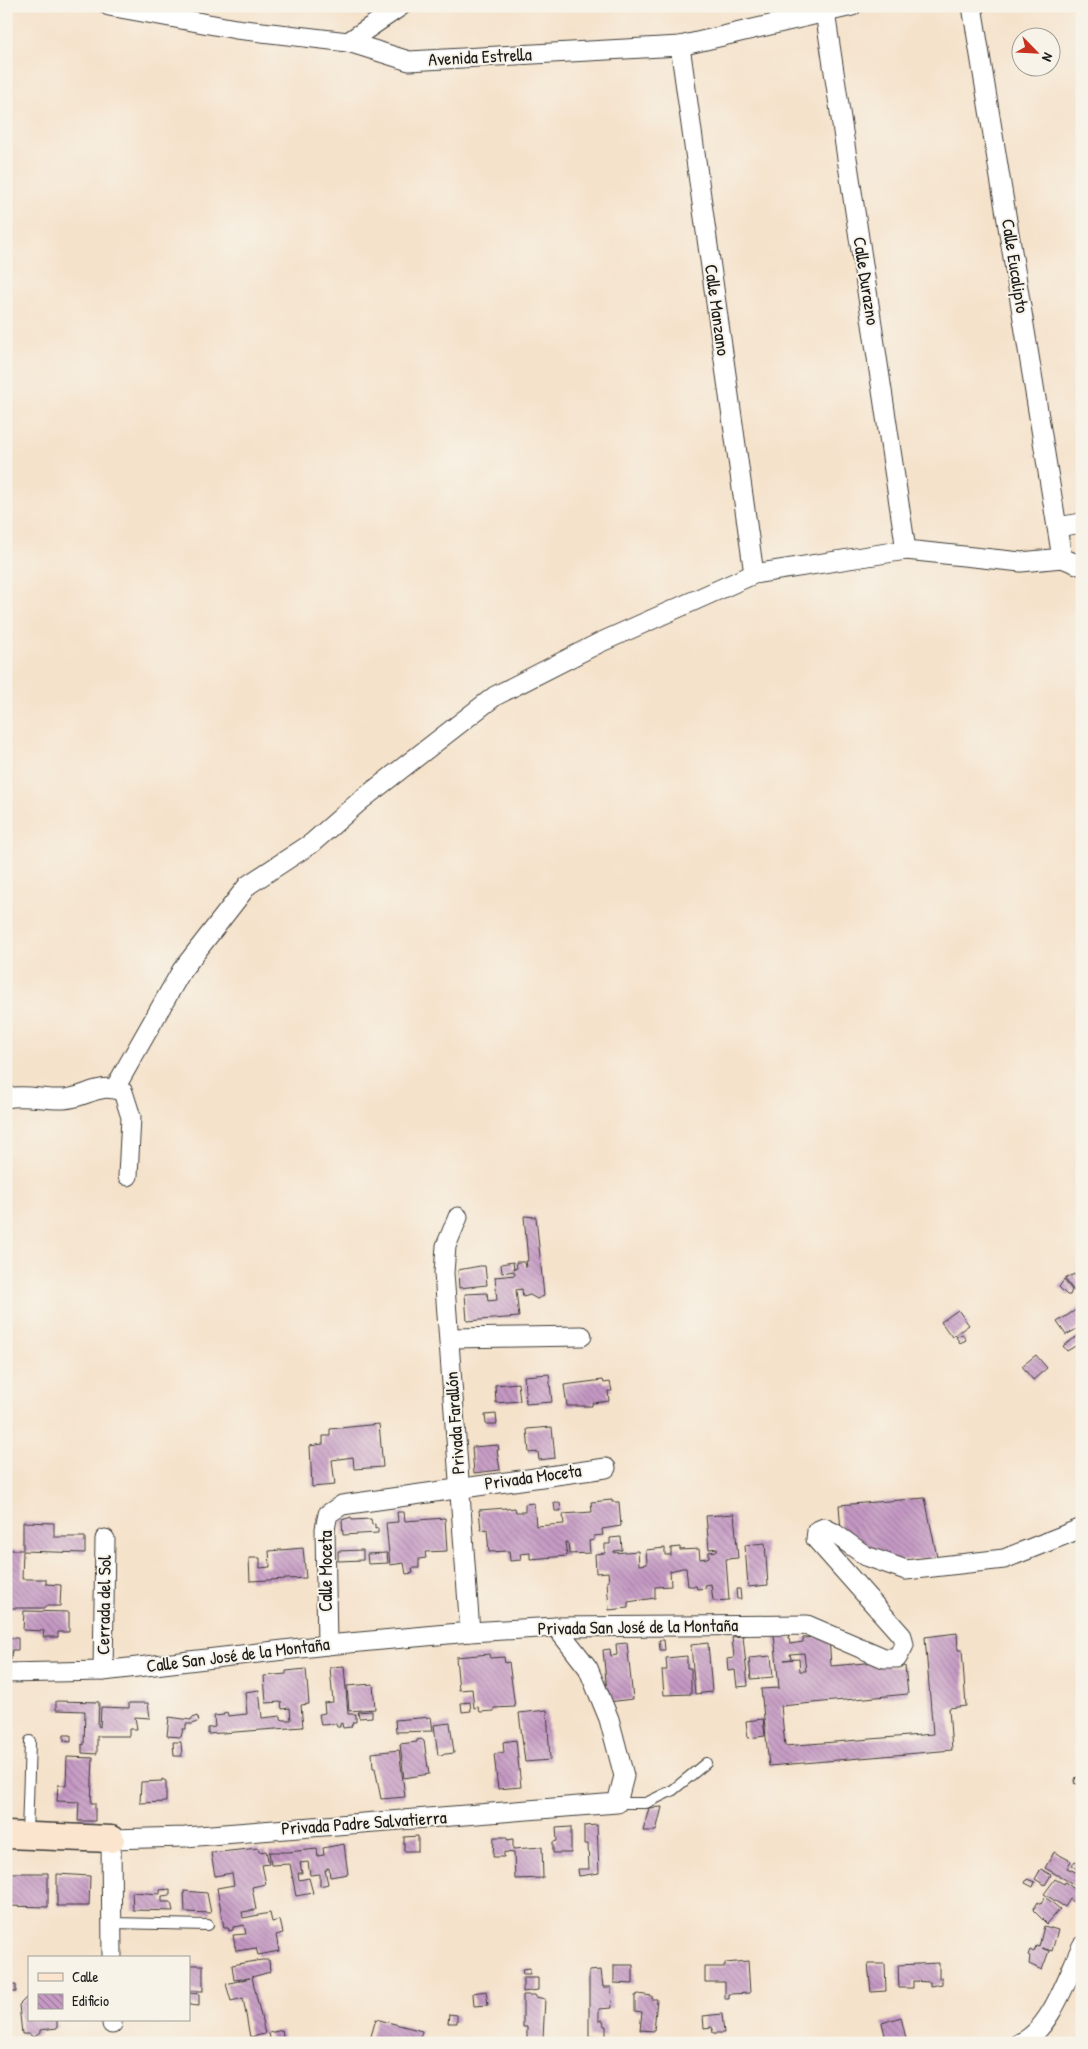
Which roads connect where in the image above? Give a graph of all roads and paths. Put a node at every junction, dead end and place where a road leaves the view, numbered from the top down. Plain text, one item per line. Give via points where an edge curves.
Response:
1 (109, 6) edge
2 (400, 6) edge
3 (852, 6) edge
4 (972, 6) edge
5 (825, 12) junction
6 (348, 42) junction
7 (680, 46) junction
8 (1082, 523) edge
9 (1057, 527) junction
10 (906, 550) junction
11 (1062, 558) junction
12 (1082, 566) edge
13 (754, 574) junction
14 (115, 1088) junction
15 (6, 1098) edge
16 (128, 1176) dead end
17 (458, 1217) dead end
18 (582, 1336) dead end
19 (450, 1338) junction
20 (606, 1468) dead end
21 (460, 1487) junction
22 (1082, 1528) edge
23 (105, 1539) dead end
24 (556, 1627) junction
25 (470, 1632) junction
26 (327, 1645) junction
27 (103, 1672) junction
28 (6, 1673) edge
29 (30, 1741) dead end
30 (706, 1763) dead end
31 (618, 1803) junction
32 (17, 1835) edge
33 (111, 1839) junction
34 (112, 1923) junction
35 (208, 1925) dead end
36 (1082, 1946) edge
37 (112, 1956) edge
38 (1020, 2043) edge

1 - 6 street, Avenida Estrella via 236,29
2 - 6 street
3 - 5 street, Avenida Estrella
4 - 9 street, Calle Eucalipto
5 - 7 street, Avenida Estrella
5 - 10 street, Calle Durazno
6 - 7 street, Avenida Estrella via 409,61
7 - 13 street, Calle Manzano
8 - 9 street
9 - 11 street, Calle Eucalipto
10 - 11 street via 1021,562
10 - 13 street
11 - 12 street
13 - 14 street via 599,643 495,696 360,801 312,843 248,885 182,970
14 - 15 street via 106,1087 65,1100
14 - 16 street via 123,1092 131,1117
17 - 19 street, Privada Farallón via 446,1246 444,1273
18 - 19 street
19 - 21 street, Privada Farallón
20 - 21 street, Privada Moceta
21 - 25 street, Privada Farallón
21 - 26 street, Calle Moceta via 342,1505 328,1514 325,1529
22 - 24 street, Privada San José de la Montaña via 1004,1559 906,1570 866,1556 824,1528 817,1531 816,1540 902,1636 904,1645 897,1658 884,1658 807,1624
23 - 27 street, Cerrada del Sol
24 - 25 street, Privada San José de la Montaña
24 - 31 street via 588,1668 609,1719 624,1776
25 - 26 street, Calle San José de la Montaña
26 - 27 street, Calle San José de la Montaña
27 - 28 street, Calle San José de la Montaña
29 - 32 lane
30 - 31 lane via 655,1799 646,1803
31 - 33 street, Privada Padre Salvatierra via 185,1837
32 - 33 street
33 - 34 street
34 - 35 lane
34 - 37 street
36 - 38 street via 1048,2018 1029,2039

